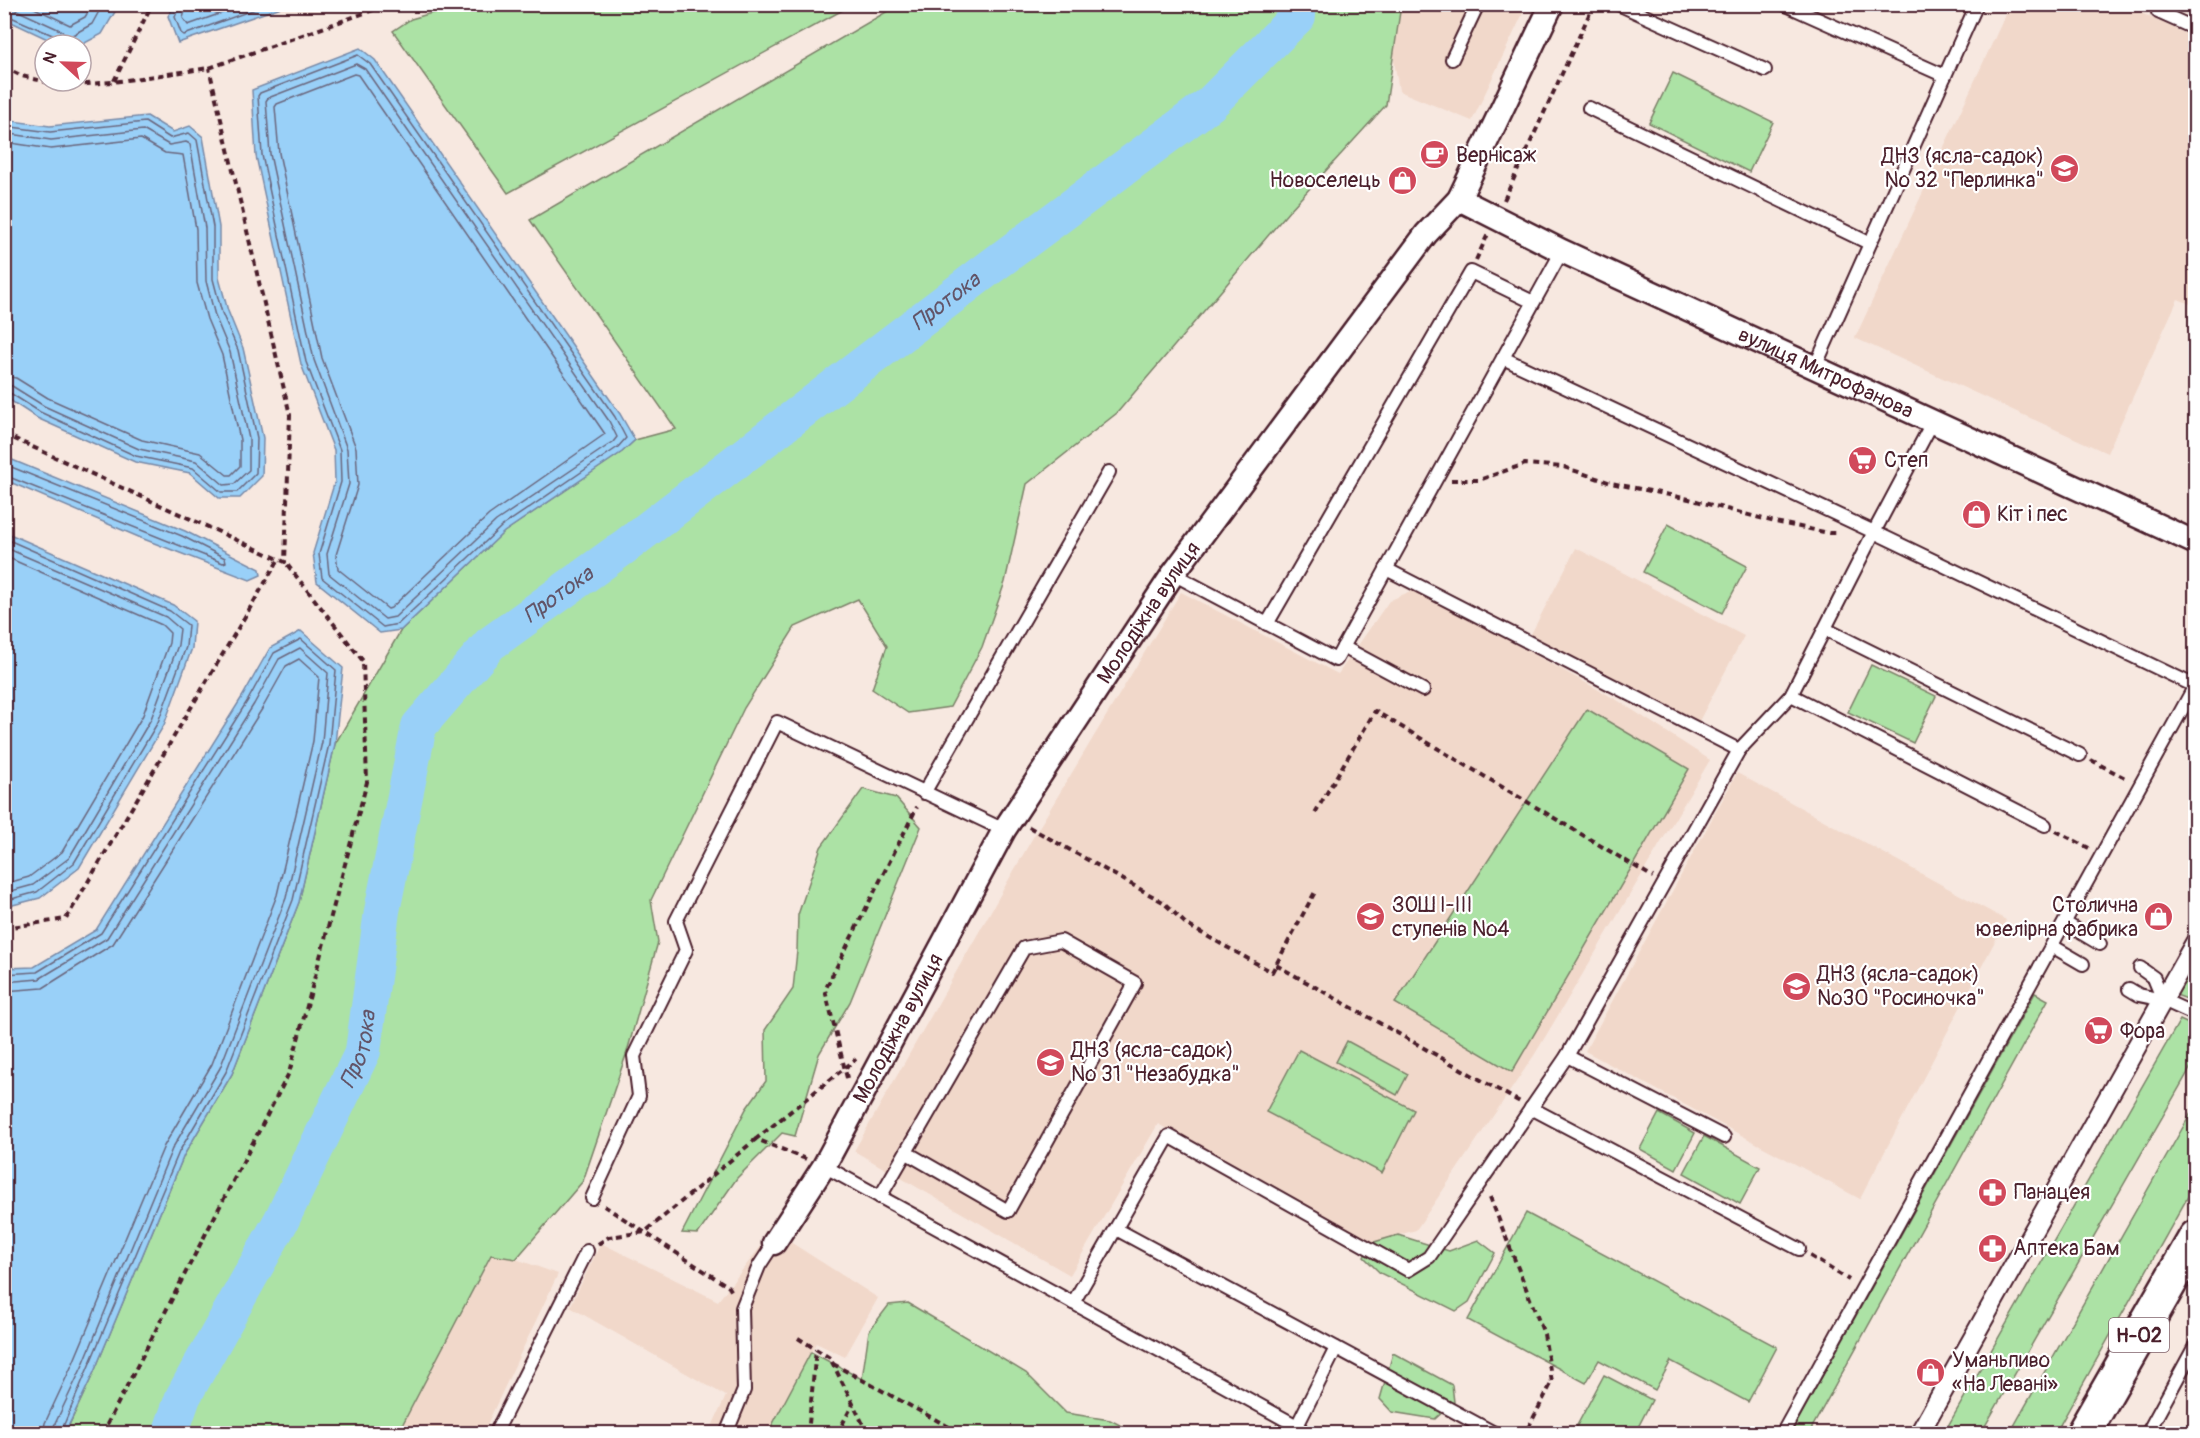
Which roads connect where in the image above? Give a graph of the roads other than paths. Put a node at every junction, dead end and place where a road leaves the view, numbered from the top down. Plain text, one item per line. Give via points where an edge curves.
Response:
1 (1478, 4) edge
2 (1552, 4) edge
3 (1618, 4) edge
4 (1784, 4) edge
5 (1977, 4) edge
6 (2158, 12) dead end
7 (2196, 29) edge
8 (1452, 59) dead end
9 (1765, 70) dead end
10 (1945, 76) junction
11 (1589, 108) dead end
12 (1460, 199) junction
13 (1869, 243) junction
14 (1562, 251) junction
15 (1533, 302) junction
16 (1503, 358) junction
17 (1815, 367) junction
18 (1933, 421) junction
19 (1109, 472) dead end
20 (1874, 532) junction
21 (2196, 543) edge
22 (1386, 569) junction
23 (1173, 574) junction
24 (1267, 624) junction
25 (1825, 628) junction
26 (1343, 647) junction
27 (2195, 685) edge
28 (1423, 690) dead end
29 (1791, 695) junction
30 (1739, 750) junction
31 (2080, 754) road end
32 (924, 793) junction
33 (1008, 824) junction
34 (2045, 825) road end
35 (2065, 923) junction
36 (2196, 940) edge
37 (2100, 944) dead end
38 (2052, 946) junction
39 (2083, 964) dead end
40 (2140, 968) dead end
41 (2128, 989) dead end
42 (2163, 1000) junction
43 (2196, 1015) edge
44 (1567, 1056) junction
45 (1531, 1108) junction
46 (1724, 1137) dead end
47 (907, 1153) junction
48 (824, 1166) junction
49 (880, 1197) junction
50 (592, 1198) road end
51 (1116, 1229) junction
52 (2196, 1237) edge
53 (774, 1243) joint
54 (1799, 1249) road end
55 (587, 1251) road end
56 (1073, 1303) junction
57 (2196, 1344) edge
58 (1336, 1348) junction
59 (495, 1434) edge
60 (726, 1434) edge
61 (1496, 1434) edge
62 (1782, 1434) edge
63 (1918, 1434) edge
64 (2083, 1434) edge
65 (2147, 1434) edge

1 - 8 lane
2 - 12 street, Молодіжна вулиця
3 - 9 lane
4 - 10 lane
5 - 10 lane
6 - 7 lane
10 - 13 lane
11 - 13 lane
12 - 14 street, вулиця Митрофанова
12 - 23 street, Молодіжна вулиця via 1426,234
13 - 17 lane
14 - 15 lane
14 - 17 street, вулиця Митрофанова
15 - 16 lane
15 - 24 lane via 1471,272
16 - 20 lane
16 - 22 lane
17 - 18 street, вулиця Митрофанова
18 - 20 lane
18 - 21 street, вулиця Митрофанова
19 - 32 lane
20 - 25 lane
20 - 27 lane
22 - 26 lane
22 - 30 lane
23 - 24 lane
23 - 33 street, Молодіжна вулиця
24 - 26 lane via 1336,660
25 - 29 lane
25 - 31 lane
26 - 28 lane
27 - 35 lane
29 - 30 lane
29 - 34 lane
30 - 44 lane
32 - 33 lane
32 - 50 lane via 777,722 676,921 686,950 634,1056 639,1096
33 - 48 street, Молодіжна вулиця
35 - 37 lane
35 - 38 lane
36 - 42 street
38 - 39 lane
38 - 62 lane
40 - 42 lane via 2154,978
41 - 42 lane
42 - 43 lane
42 - 63 street
44 - 45 lane
44 - 46 lane
45 - 51 lane via 1429,1257 1408,1270 1169,1136
45 - 54 lane
47 - 47 lane via 1024,948 1060,941 1135,983 1008,1211
47 - 49 lane
48 - 49 lane
48 - 53 street, Молодіжна вулиця
49 - 56 lane
51 - 56 lane
51 - 58 lane
52 - 64 main road, Н-02
53 - 60 lane via 759,1266 742,1308 744,1390
55 - 59 lane
56 - 58 lane via 1297,1426
57 - 65 lane
58 - 61 lane

